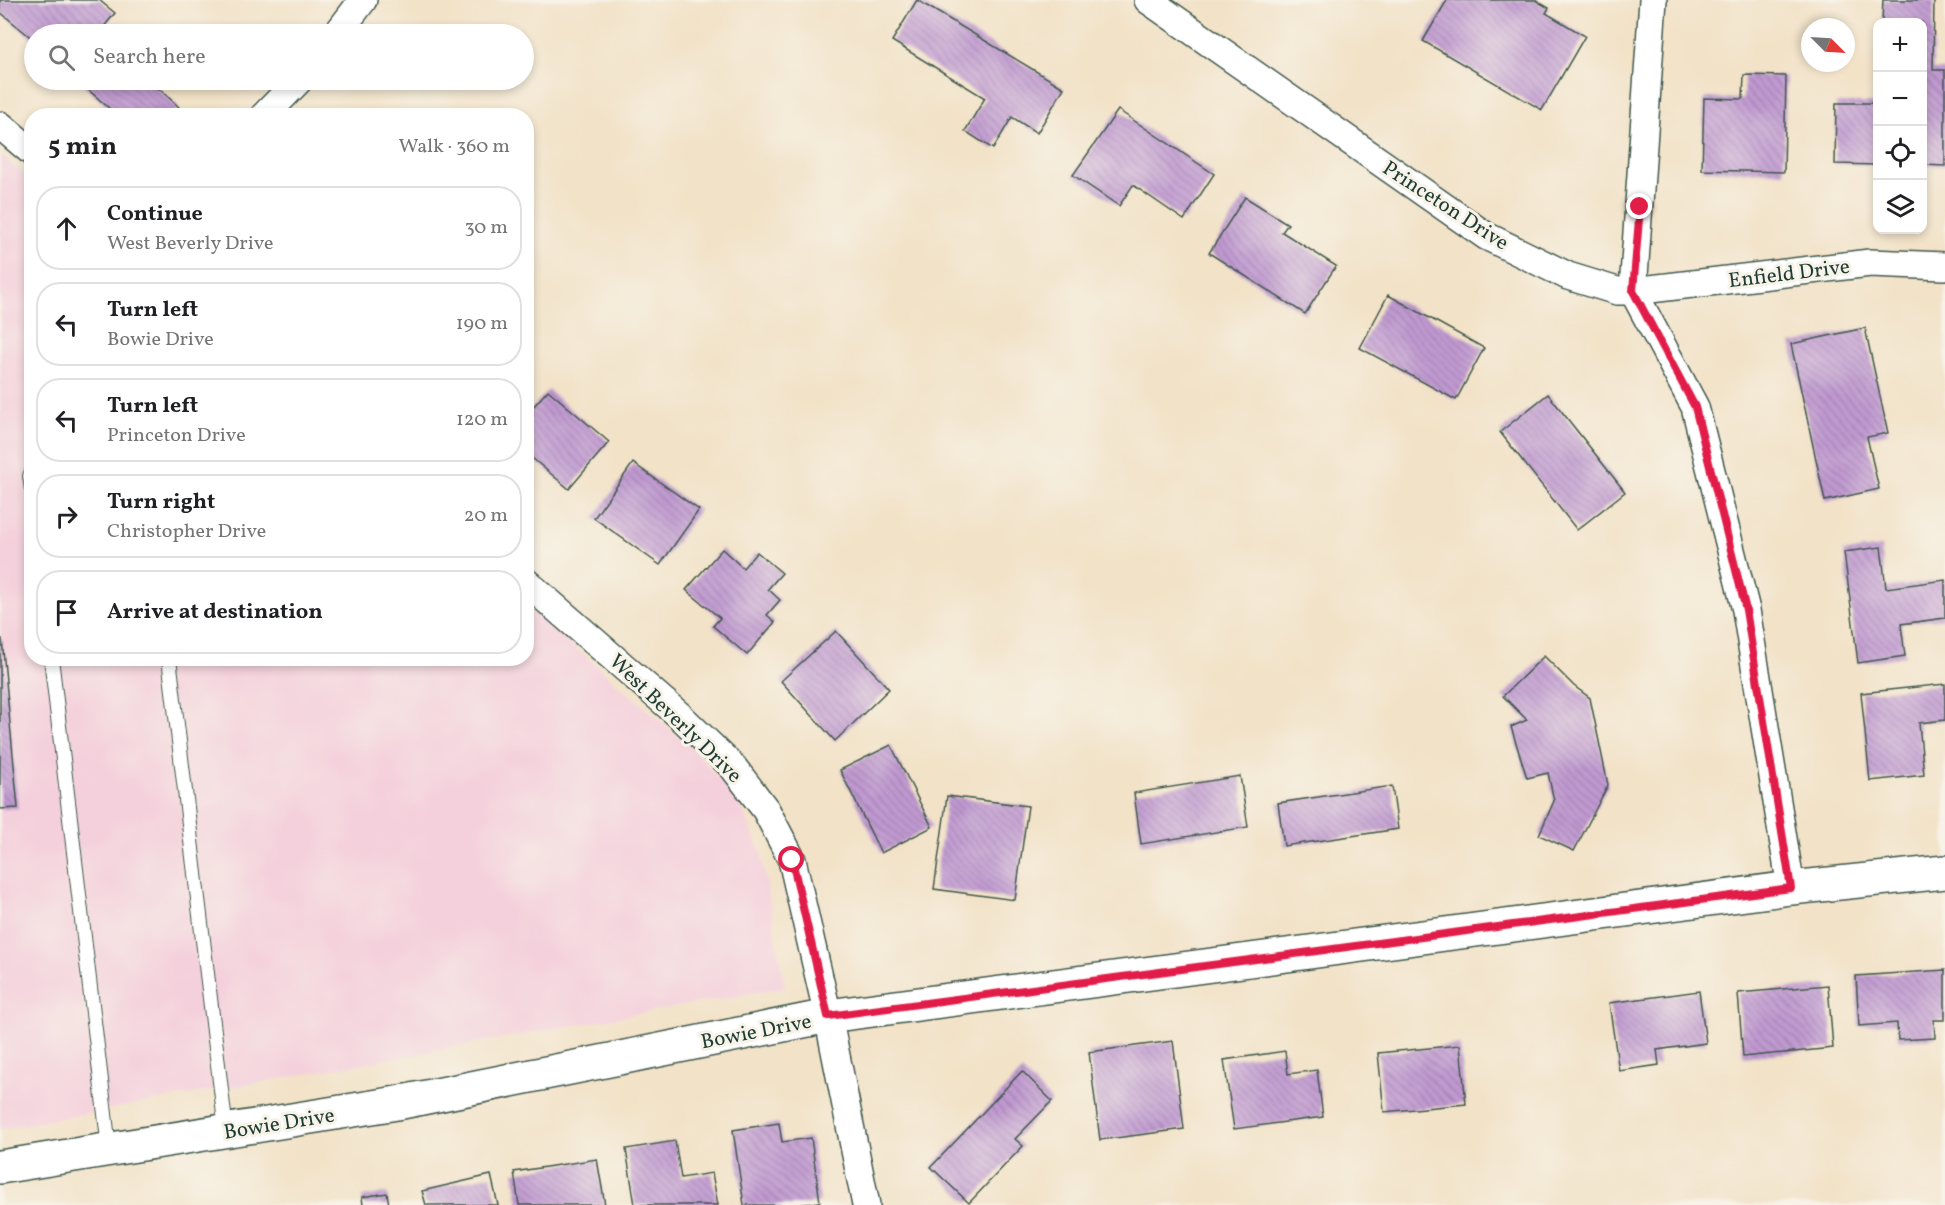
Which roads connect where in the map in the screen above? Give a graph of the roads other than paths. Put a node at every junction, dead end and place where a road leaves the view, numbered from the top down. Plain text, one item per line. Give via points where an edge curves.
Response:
1 (363, 0) edge
2 (1148, 0) edge
3 (1653, 0) edge
4 (345, 24) edge
5 (289, 90) edge
6 (272, 108) edge
7 (0, 124) edge
8 (24, 145) edge
9 (1945, 266) edge
10 (1633, 291) junction
11 (534, 589) edge
12 (52, 666) edge
13 (170, 666) edge
14 (1945, 872) edge
15 (1791, 888) junction
16 (828, 1016) junction
17 (226, 1131) junction
18 (109, 1148) junction
19 (0, 1167) edge
20 (866, 1205) edge

1 - 4 street
2 - 10 street, Princeton Drive via 1486,236 1568,276 1617,291
3 - 10 street
5 - 6 street
7 - 8 street
9 - 10 street, Enfield Drive via 1870,263
10 - 15 street via 1695,407 1746,610
11 - 16 street, West Beverly Drive via 679,715 733,767 766,810 792,860
12 - 18 lane
13 - 17 lane
14 - 15 street, Bowie Drive
15 - 16 street, Bowie Drive
16 - 17 street, Bowie Drive via 397,1103
16 - 20 street, West Beverly Drive
17 - 18 street, Bowie Drive
18 - 19 street, Bowie Drive

